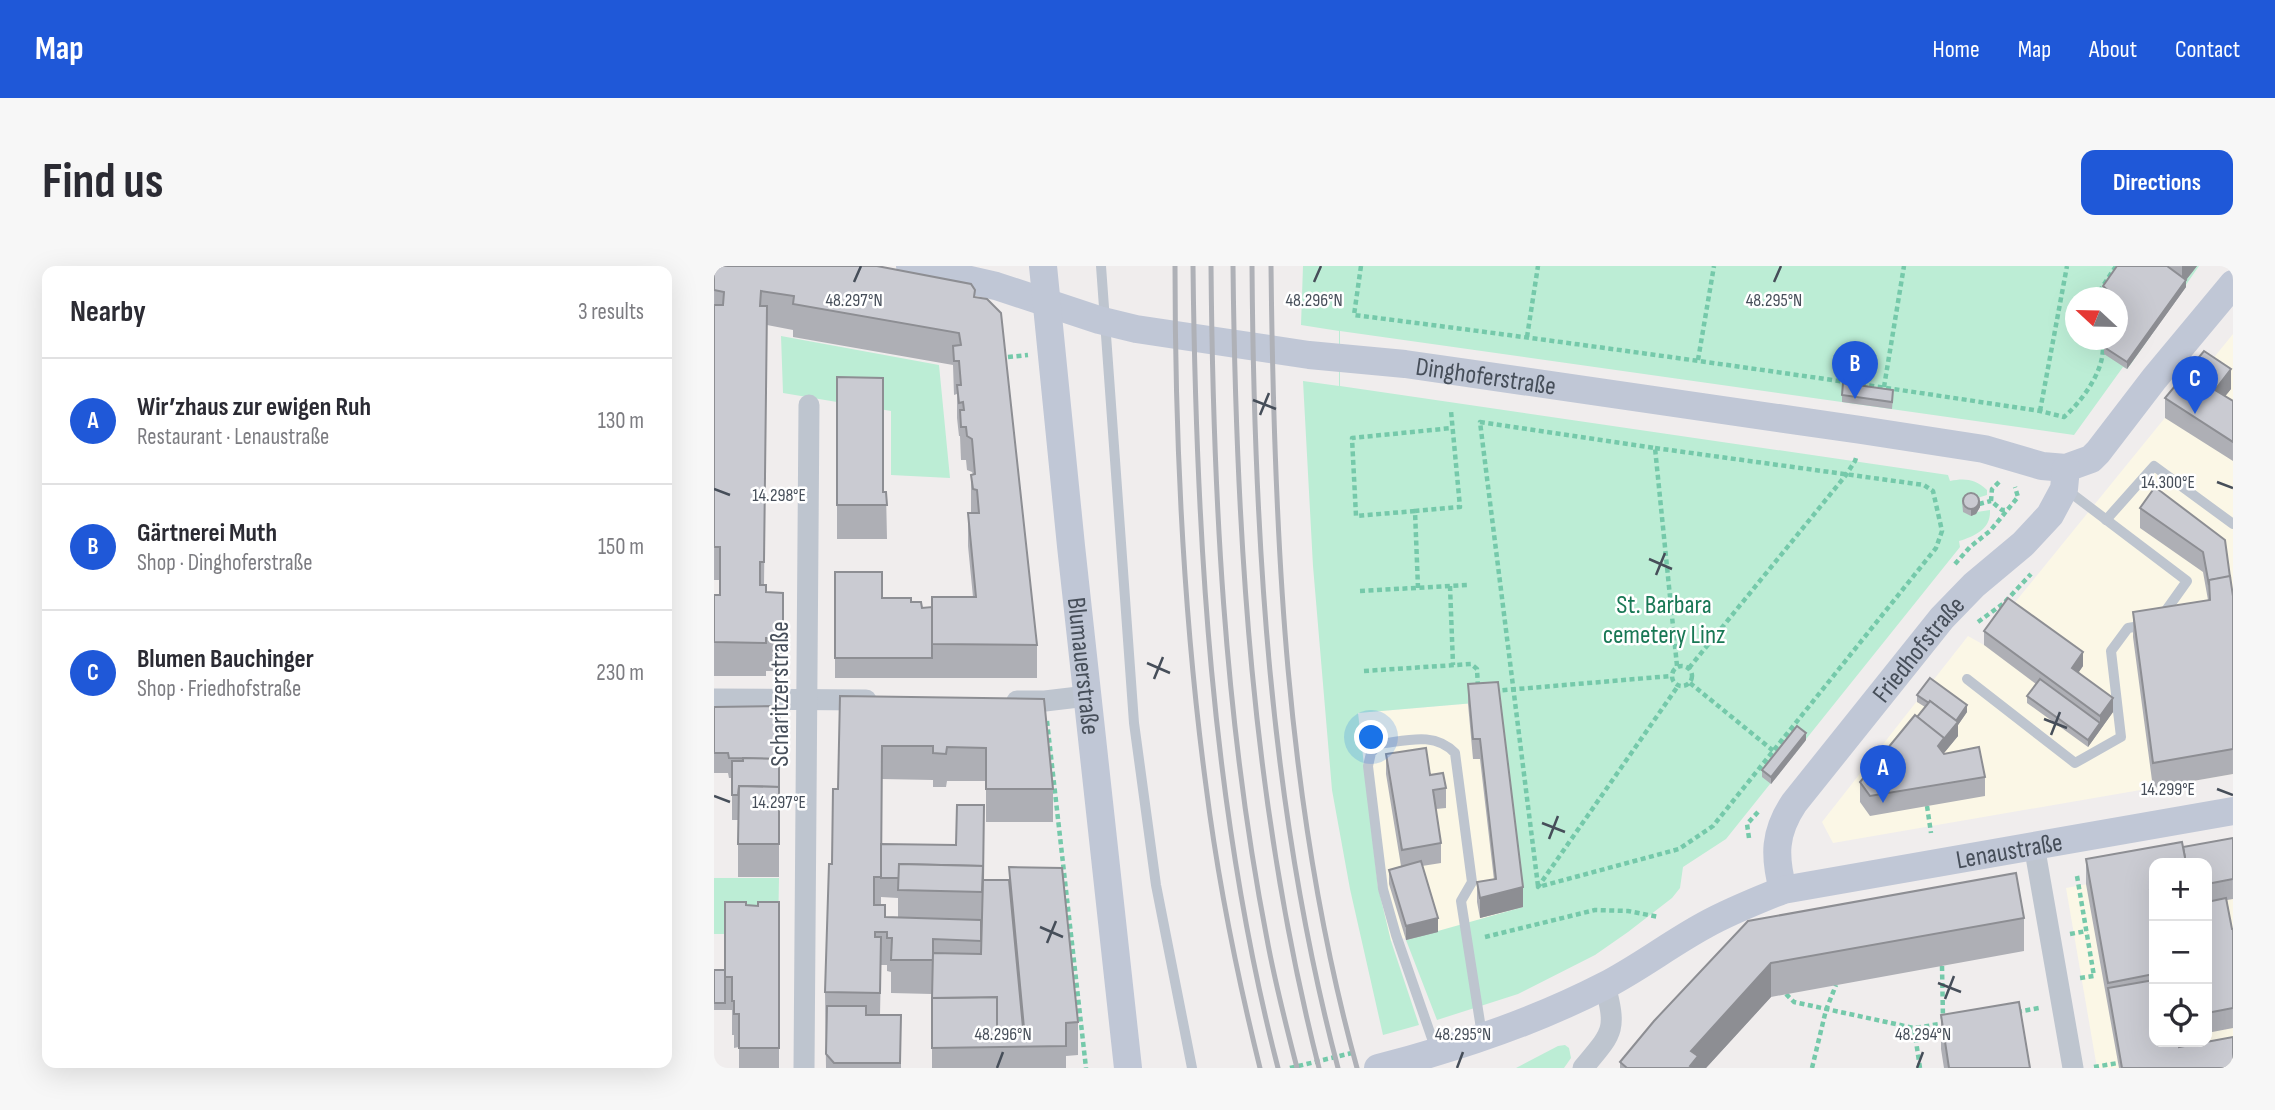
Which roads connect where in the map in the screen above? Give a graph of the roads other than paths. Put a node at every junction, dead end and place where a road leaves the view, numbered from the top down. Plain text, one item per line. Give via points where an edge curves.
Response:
1 (912, 266) edge
2 (1043, 266) edge
3 (1102, 272) edge
4 (2233, 284) edge
5 (1046, 302) junction
6 (809, 405) dead end
7 (2065, 478) junction
8 (2106, 520) junction
9 (2233, 524) edge
10 (1967, 679) dead end
11 (1087, 696) junction
12 (714, 699) edge
13 (807, 700) junction
14 (882, 700) edge
15 (990, 701) edge
16 (2233, 811) edge
17 (2034, 845) junction
18 (1783, 890) junction
19 (1605, 985) junction
20 (1483, 1038) junction
21 (1372, 1059) edge
22 (1425, 1059) edge
23 (1190, 1063) edge
24 (804, 1068) edge
25 (1128, 1068) edge
26 (1583, 1068) edge
27 (2073, 1068) edge

1 - 5 main road, Dinghoferstraße
2 - 5 main road, Blumauerstraße
3 - 23 lane via 1134,723 1156,885
4 - 7 main road via 2098,452
5 - 7 main road, Dinghoferstraße via 1136,329 1984,449 2042,466
5 - 11 main road, Blumauerstraße
6 - 13 street, Scharitzerstraße
7 - 8 lane
7 - 18 main road, Friedhofstraße via 2050,515 1942,618 1783,819 1776,865
8 - 9 lane via 2154,466
8 - 10 lane via 2187,581 2157,624 2128,628 2111,651 2121,737 2075,762
11 - 15 street
11 - 25 main road, Blumauerstraße
12 - 13 street
13 - 14 street
13 - 24 street, Scharitzerstraße
16 - 17 main road, Lenaustraße
17 - 18 main road, Lenaustraße
17 - 27 street
18 - 19 main road via 1704,925
19 - 20 main road
19 - 26 street via 1613,1016 1610,1031
20 - 22 main road
20 - 22 lane via 1461,901 1472,882 1455,753 1445,743 1431,739 1379,744 1368,766 1383,889
21 - 22 main road

